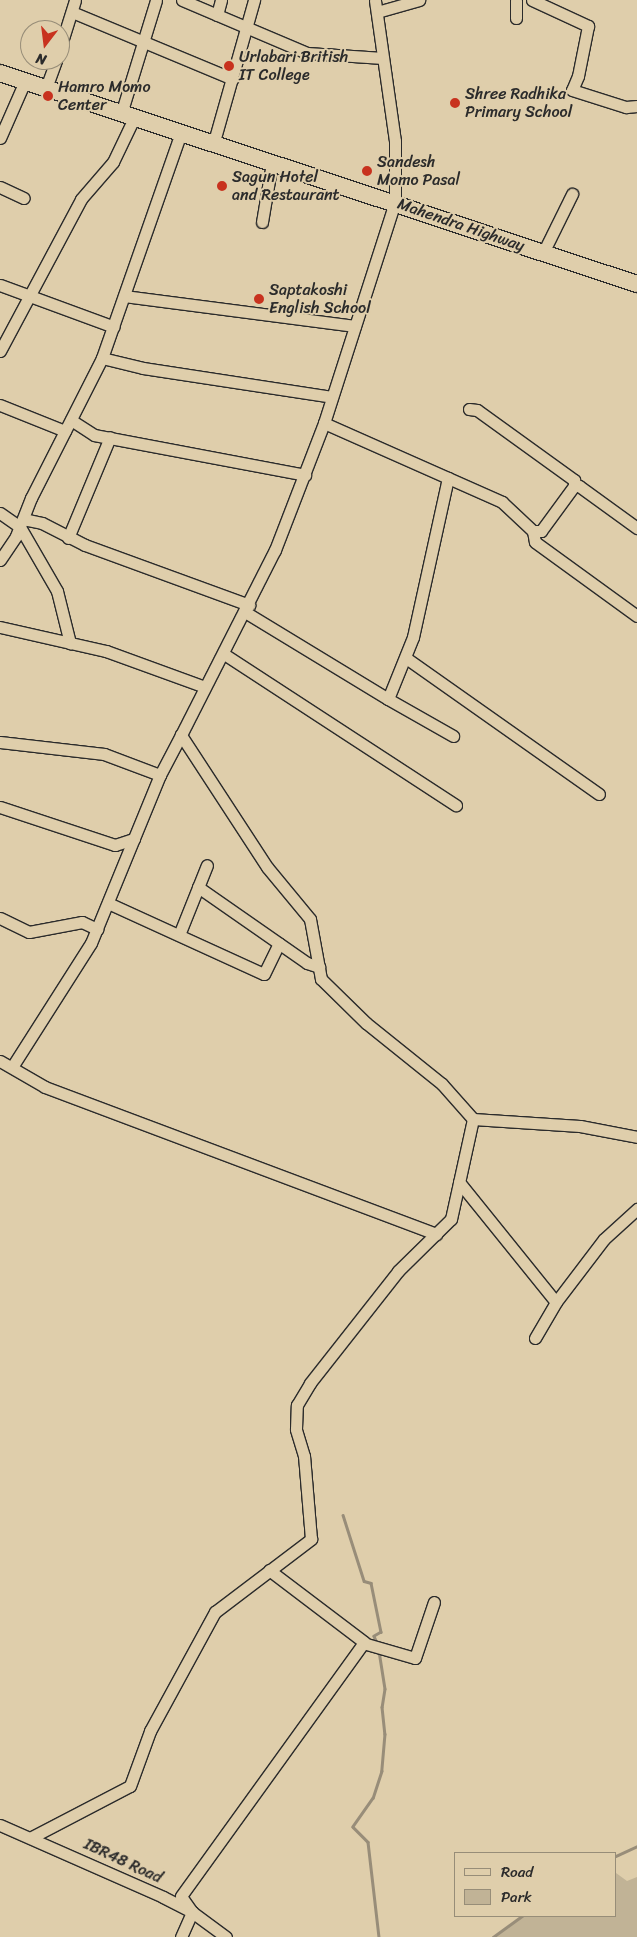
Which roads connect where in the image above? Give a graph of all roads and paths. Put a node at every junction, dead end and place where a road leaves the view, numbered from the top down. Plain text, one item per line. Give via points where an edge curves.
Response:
1 (75, 0) edge
2 (156, 0) edge
3 (182, 0) edge
4 (221, 0) edge
5 (254, 0) edge
6 (376, 0) edge
7 (420, 0) edge
8 (516, 0) edge
9 (532, 0) edge
10 (72, 12) junction
11 (377, 12) junction
12 (217, 15) junction
13 (516, 18) dead end
14 (69, 20) edge
15 (246, 27) junction
16 (145, 40) junction
17 (383, 58) junction
18 (52, 70) edge
19 (0, 73) edge
20 (233, 79) junction
21 (25, 82) junction
22 (46, 88) junction
23 (637, 106) edge
24 (128, 116) junction
25 (180, 134) junction
26 (0, 138) edge
27 (213, 145) junction
28 (272, 163) junction
29 (0, 187) edge
30 (572, 194) dead end
31 (24, 198) dead end
32 (395, 202) junction
33 (262, 222) dead end
34 (543, 253) junction
35 (637, 284) edge
36 (0, 285) edge
37 (124, 296) junction
38 (30, 297) junction
39 (355, 326) junction
40 (114, 327) junction
41 (0, 351) edge
42 (102, 358) junction
43 (332, 397) junction
44 (0, 405) edge
45 (469, 409) dead end
46 (71, 420) junction
47 (324, 423) junction
48 (66, 431) junction
49 (110, 437) junction
50 (305, 475) junction
51 (448, 478) junction
52 (574, 486) junction
53 (0, 513) edge
54 (21, 523) junction
55 (637, 528) edge
56 (532, 531) junction
57 (68, 538) junction
58 (0, 560) edge
59 (247, 609) junction
60 (637, 616) edge
61 (0, 627) edge
62 (70, 643) junction
63 (224, 654) junction
64 (406, 658) junction
65 (205, 687) junction
66 (388, 698) junction
67 (181, 734) junction
68 (453, 736) dead end
69 (0, 742) edge
70 (160, 776) junction
71 (599, 794) dead end
72 (456, 806) dead end
73 (0, 807) edge
74 (134, 840) junction
75 (207, 865) dead end
76 (198, 887) junction
77 (108, 903) junction
78 (0, 918) edge
79 (97, 929) junction
80 (178, 936) junction
81 (279, 943) junction
82 (319, 967) junction
83 (0, 1061) edge
84 (12, 1067) junction
85 (473, 1119) junction
86 (637, 1137) edge
87 (459, 1182) junction
88 (637, 1208) edge
89 (436, 1234) junction
90 (556, 1302) junction
91 (534, 1338) dead end
92 (269, 1570) junction
93 (434, 1602) dead end
94 (373, 1646) junction
95 (0, 1825) edge
96 (32, 1837) junction
97 (192, 1912) junction
98 (181, 1937) edge
99 (226, 1937) edge

1 - 10 street
2 - 16 street
3 - 12 street
4 - 12 street
5 - 15 street
6 - 11 street
7 - 11 street
8 - 13 street
9 - 23 street via 588,26 572,90 626,107
10 - 14 street
10 - 16 street
11 - 17 street
12 - 15 street
15 - 17 street via 307,53
15 - 20 street
16 - 20 street
16 - 24 street
17 - 32 street via 395,141
18 - 22 street
19 - 21 highway, Mahendra Highway
20 - 27 street
21 - 22 highway, Mahendra Highway
21 - 26 street
22 - 24 highway, Mahendra Highway
24 - 25 highway, Mahendra Highway
24 - 38 street via 113,162 81,198
25 - 27 highway, Mahendra Highway
25 - 37 street
27 - 28 highway, Mahendra Highway
28 - 32 highway, Mahendra Highway
28 - 33 street
29 - 31 street
30 - 34 street
32 - 34 highway, Mahendra Highway
32 - 39 street
34 - 35 highway, Mahendra Highway
36 - 38 street
37 - 39 street
37 - 40 street
38 - 40 street
38 - 41 street
39 - 43 street
40 - 42 street
42 - 43 street via 142,368
42 - 46 street
43 - 47 street
44 - 48 street
45 - 52 street via 477,410 574,480
46 - 48 street
46 - 49 street via 94,435
47 - 50 street
47 - 51 street
48 - 54 street
49 - 50 street
49 - 57 street
50 - 59 street
51 - 56 street via 502,502
51 - 64 street via 433,558
52 - 55 street via 579,486
52 - 56 street via 541,530
53 - 54 street
54 - 57 street via 42,523
54 - 58 street
54 - 62 street via 57,591
56 - 60 street via 534,542
57 - 59 street
59 - 63 street
59 - 66 street
61 - 62 street
62 - 65 street via 106,651
63 - 65 street
63 - 72 street
64 - 66 street
64 - 71 street
65 - 67 street
66 - 68 street
67 - 70 street
67 - 82 street via 267,868 310,919
69 - 70 street via 104,754
70 - 74 street
73 - 74 street via 115,845
74 - 77 street
75 - 76 street
76 - 80 street
76 - 81 street
77 - 79 street
77 - 80 street
78 - 79 street via 29,932 82,922
79 - 84 street
80 - 81 street via 264,974
81 - 82 street via 307,963
82 - 85 street via 321,979 366,1022 442,1084
83 - 84 street
84 - 89 street via 30,1080 52,1089
85 - 86 street via 580,1126
85 - 87 street
87 - 89 street via 451,1219
87 - 90 street
88 - 90 street via 604,1238
89 - 92 street via 398,1271 310,1383 297,1405 296,1429 304,1456 311,1539
90 - 91 street
92 - 94 street
92 - 96 street via 215,1612 154,1722 130,1786
93 - 94 street via 415,1658
94 - 97 street via 181,1896
95 - 96 street, IBR48 Road
96 - 97 street, IBR48 Road
97 - 98 street
97 - 99 street, IBR48 Road

